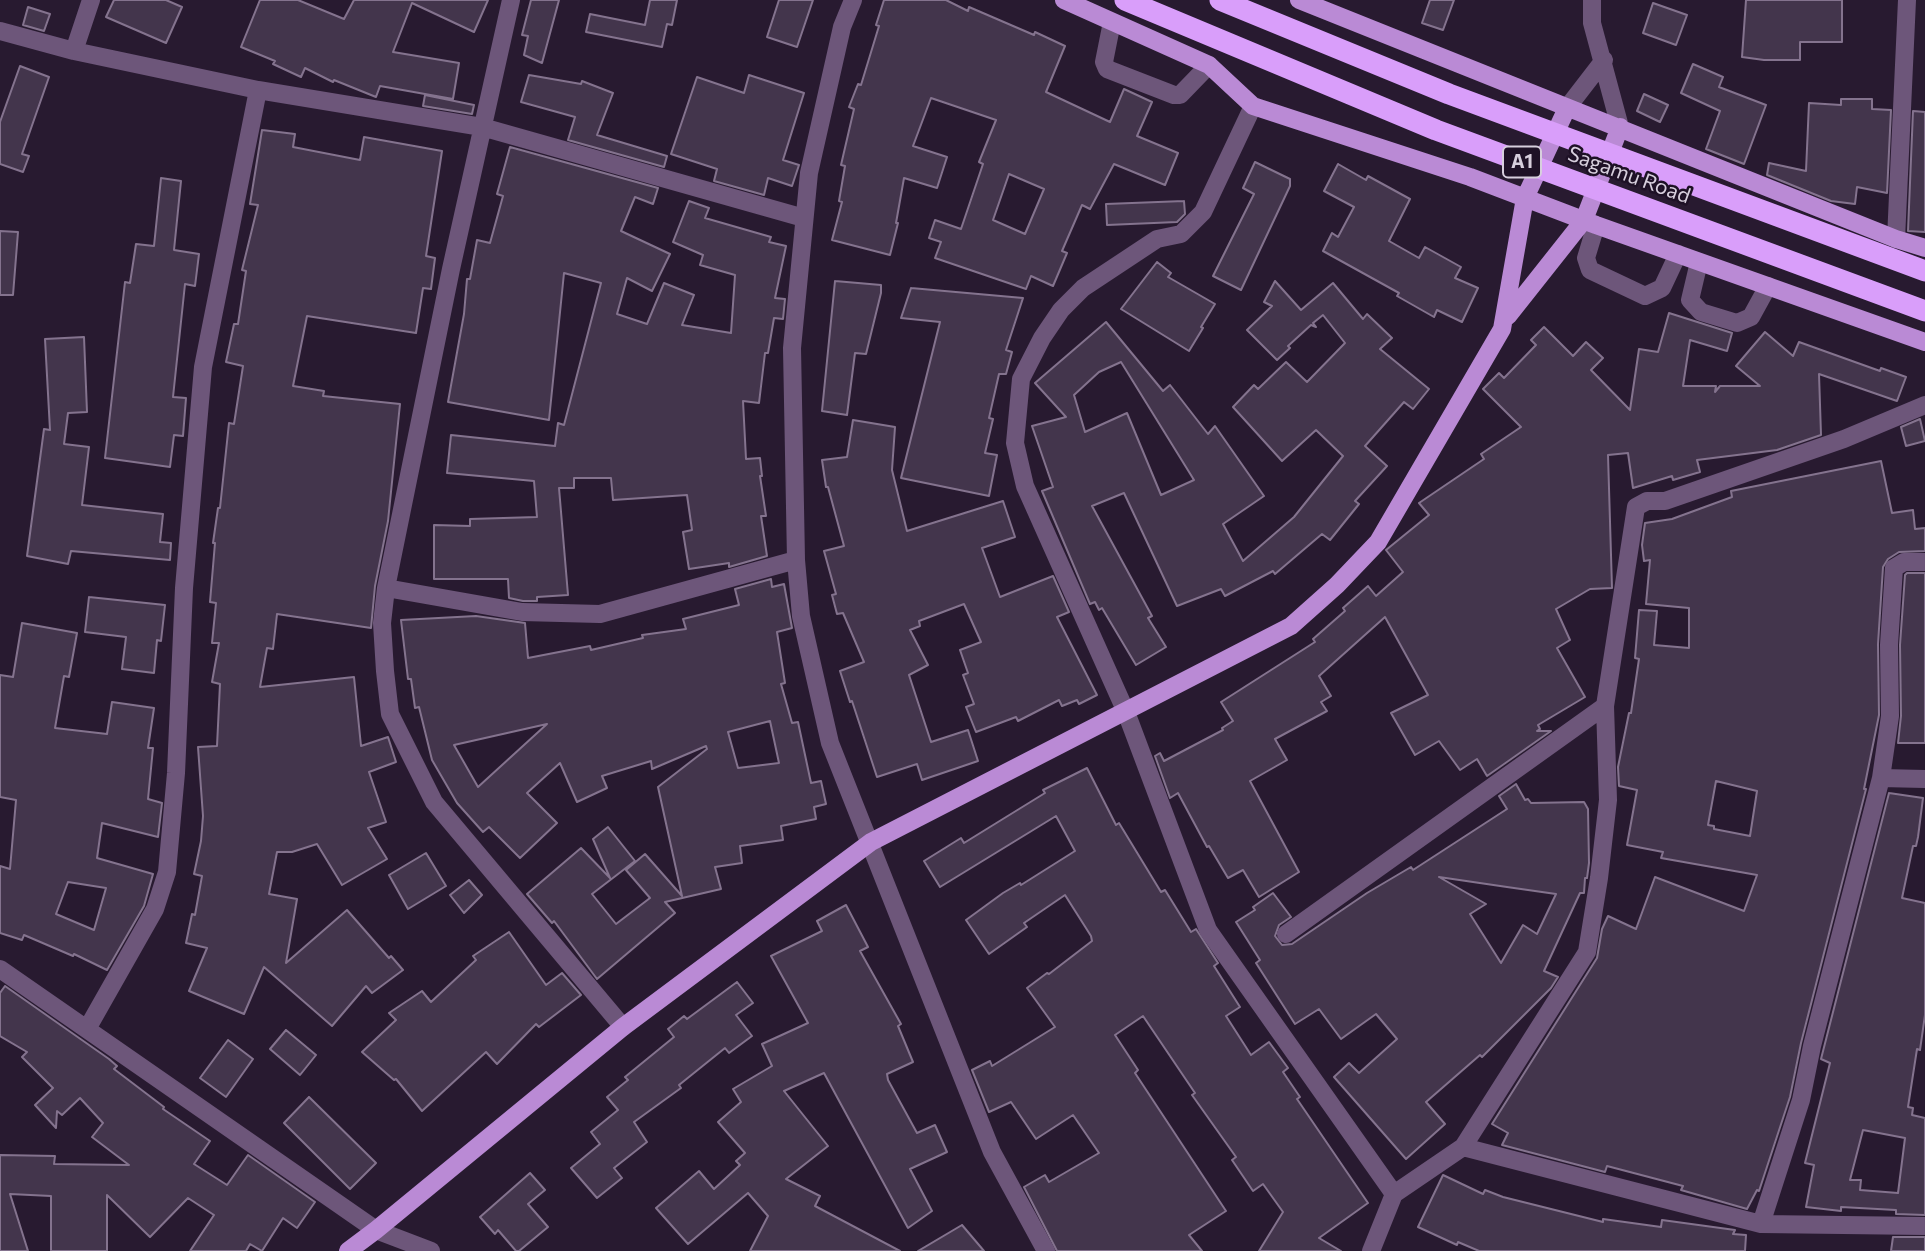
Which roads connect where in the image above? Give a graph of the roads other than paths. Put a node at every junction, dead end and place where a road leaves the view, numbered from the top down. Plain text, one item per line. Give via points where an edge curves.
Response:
1 (91, 0) edge
2 (511, 0) edge
3 (853, 0) edge
4 (1064, 0) edge
5 (1125, 0) edge
6 (1220, 0) edge
7 (1299, 0) edge
8 (1592, 0) edge
9 (1907, 0) edge
10 (1112, 22) junction
11 (0, 31) edge
12 (74, 51) junction
13 (1604, 60) junction
14 (1209, 65) junction
15 (258, 89) junction
16 (1253, 106) junction
17 (1567, 108) junction
18 (482, 127) junction
19 (1620, 127) junction
20 (1525, 198) junction
21 (804, 218) junction
22 (1590, 223) junction
23 (1896, 239) junction
24 (1925, 248) edge
25 (1678, 254) junction
26 (1699, 262) junction
27 (1925, 271) edge
28 (1768, 286) junction
29 (1925, 311) edge
30 (1506, 318) junction
31 (1925, 342) edge
32 (1925, 405) edge
33 (796, 560) junction
34 (1925, 562) edge
35 (386, 588) junction
36 (1605, 706) junction
37 (1126, 712) junction
38 (1881, 778) junction
39 (1925, 779) edge
40 (871, 842) junction
41 (1286, 934) dead end
42 (0, 969) edge
43 (623, 1027) junction
44 (87, 1029) junction
45 (1463, 1147) junction
46 (1394, 1194) junction
47 (1761, 1224) junction
48 (1925, 1226) edge
49 (376, 1230) junction
50 (348, 1251) edge
51 (431, 1251) edge
52 (1046, 1251) edge
53 (1371, 1251) edge

1 - 12 street
2 - 18 street
3 - 21 street via 842,27 809,173
4 - 10 main road
5 - 29 highway, Sagamu Road / A1 via 1436,130
6 - 27 highway, Sagamu Road / A1 via 1449,94
7 - 17 main road
8 - 13 street via 1592,23
9 - 23 street
10 - 14 main road
10 - 14 street via 1104,62 1107,69 1180,95
11 - 12 street
12 - 15 street
13 - 17 street
13 - 19 street
14 - 16 main road
15 - 18 street
15 - 44 street via 203,368 167,872 155,909
16 - 20 main road
16 - 37 street via 1203,212 1181,234 1157,239 1083,288 1055,319 1021,379 1015,443 1025,486
17 - 19 main road
17 - 20 main road
18 - 21 street
18 - 35 street
19 - 22 main road
19 - 23 main road
20 - 22 main road
20 - 30 main road
21 - 33 street via 792,348
22 - 25 main road
22 - 25 street via 1586,258 1590,270 1645,296 1662,288
22 - 30 main road
23 - 24 main road
25 - 26 main road
26 - 28 main road
26 - 28 street via 1690,300 1701,312 1737,323 1751,317
28 - 31 main road
30 - 37 main road via 1378,542 1337,585 1292,626
32 - 36 street via 1831,443 1636,507
33 - 35 street via 600,614 522,612
33 - 40 street via 800,616 830,743
34 - 38 street via 1904,562 1894,568 1890,716
35 - 43 street via 382,623 390,714 434,802
36 - 41 street
36 - 45 street via 1608,800 1587,952
37 - 40 main road
37 - 46 street via 1208,930
38 - 39 street
38 - 47 street via 1801,1100
40 - 43 main road
40 - 52 street via 992,1152
42 - 44 street
43 - 49 main road
44 - 49 street
45 - 46 street
45 - 47 street
46 - 53 street
47 - 48 street
49 - 50 main road
49 - 51 street

